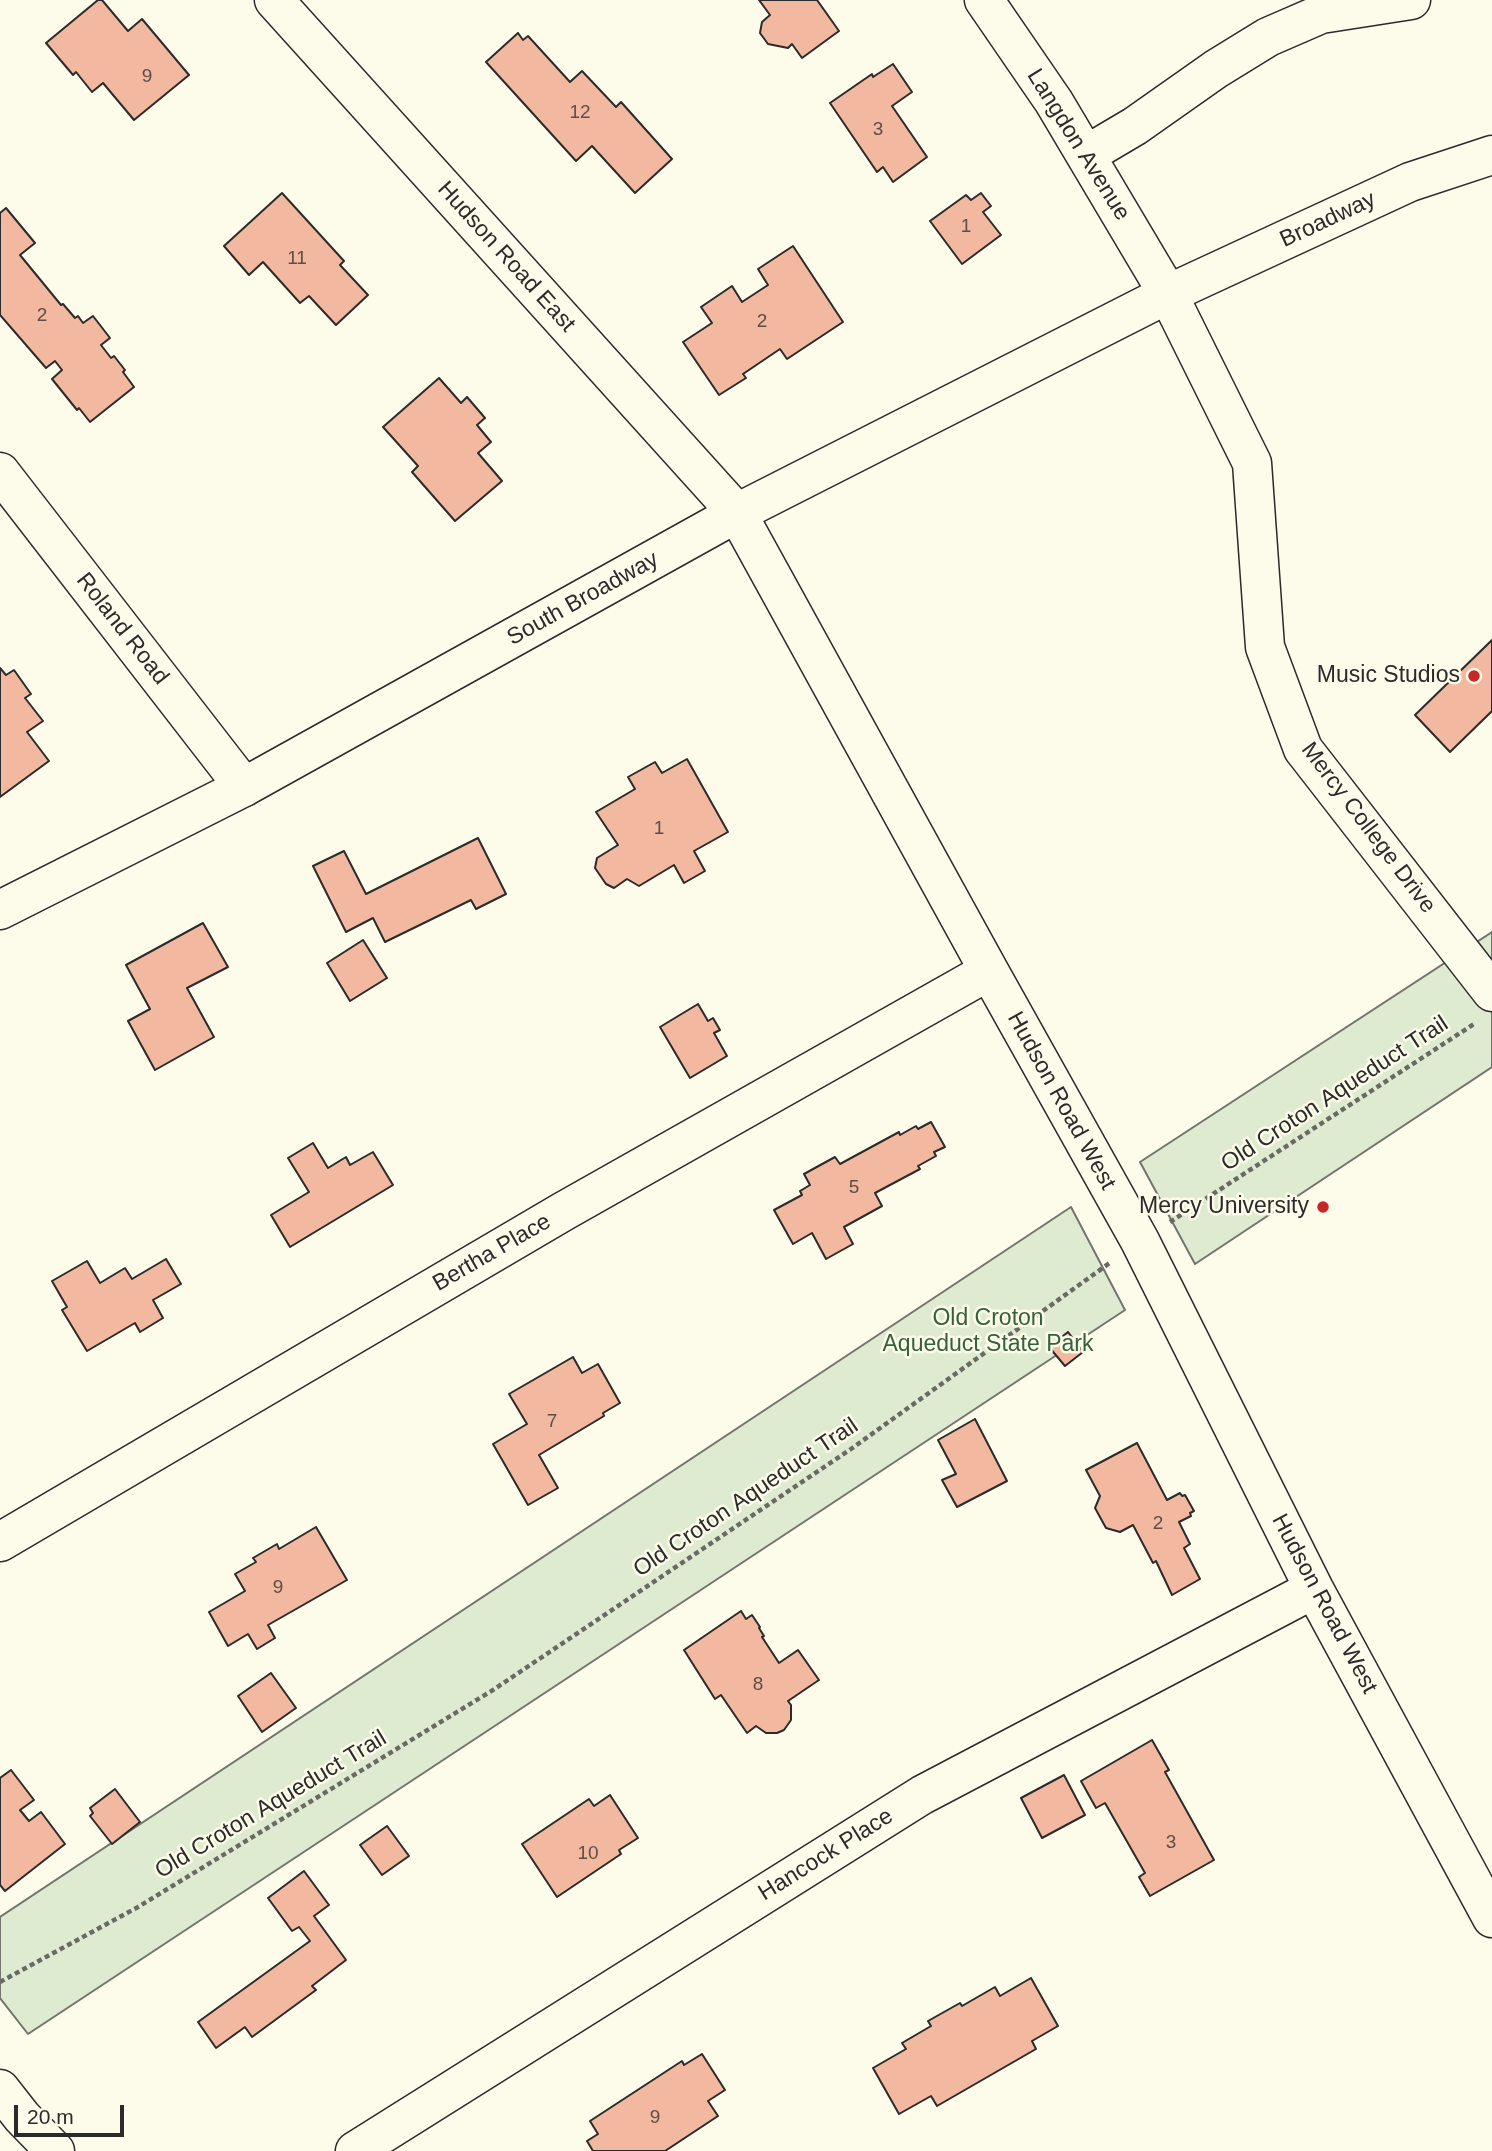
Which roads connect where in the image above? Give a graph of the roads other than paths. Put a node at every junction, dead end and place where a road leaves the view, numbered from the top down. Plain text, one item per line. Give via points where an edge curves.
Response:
1 (274, 0) edge
2 (984, 0) edge
3 (1411, 0) edge
4 (1086, 155) junction
5 (1492, 155) edge
6 (1168, 294) junction
7 (0, 472) edge
8 (737, 513) junction
9 (244, 787) junction
10 (0, 910) edge
11 (989, 971) junction
12 (1486, 1006) edge
13 (0, 1542) edge
14 (1314, 1589) junction
15 (1492, 1918) edge
16 (0, 2089) edge
17 (55, 2151) edge
18 (355, 2151) edge

1 - 8 street, Hudson Road East
2 - 4 street, Langdon Avenue
3 - 4 street via 1321,14 1268,37
4 - 6 street, Langdon Avenue
5 - 6 street, Broadway via 1410,182
6 - 8 street, South Broadway
6 - 12 street, Mercy College Drive via 1252,463 1265,647 1303,749
7 - 9 street, Roland Road
8 - 9 street, South Broadway
8 - 11 street, Hudson Road West
9 - 10 street, South Broadway
11 - 13 street, Bertha Place via 564,1210
11 - 14 street, Hudson Road West via 1140,1241
14 - 15 street, Hudson Road West
14 - 18 street, Hancock Place via 922,1795
16 - 17 street

